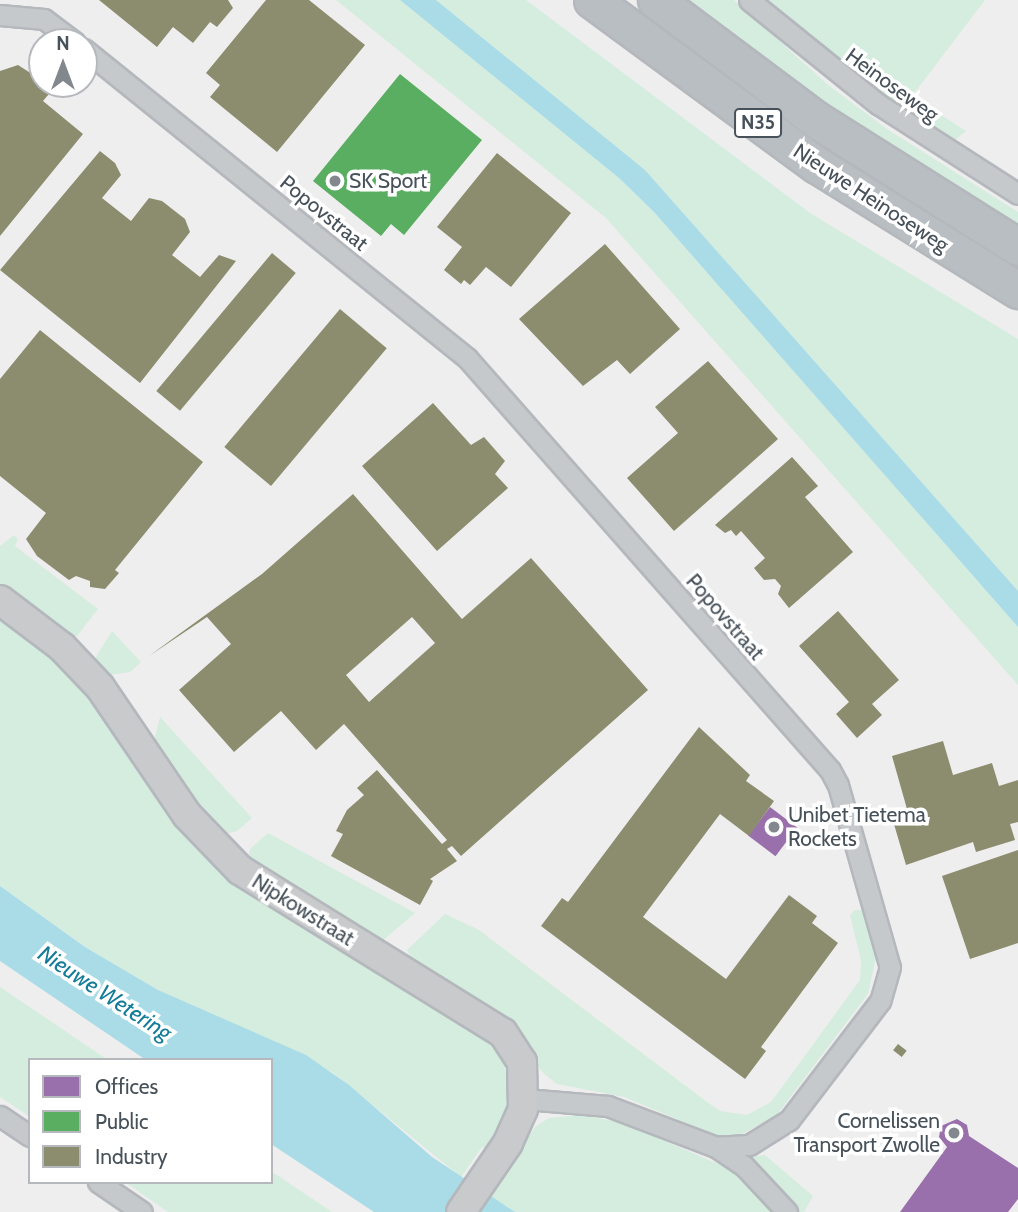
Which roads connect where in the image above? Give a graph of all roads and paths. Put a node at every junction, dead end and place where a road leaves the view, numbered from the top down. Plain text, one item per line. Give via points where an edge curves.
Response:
1 (592, 0) edge
2 (656, 0) edge
3 (749, 0) edge
4 (0, 15) edge
5 (56, 28) edge
6 (98, 60) edge
7 (1018, 194) edge
8 (1018, 247) edge
9 (1018, 290) edge
10 (0, 600) edge
11 (525, 1099) junction
12 (0, 1116) edge
13 (28, 1135) edge
14 (716, 1147) junction
15 (101, 1184) edge
16 (142, 1212) edge
17 (461, 1212) edge
18 (787, 1212) edge

1 - 9 highway, Nieuwe Heinoseweg / N35 via 817,165
2 - 8 highway, Nieuwe Heinoseweg / N35 via 818,121
3 - 7 street, Heinoseweg via 878,104
4 - 5 street via 44,19
6 - 14 street, Popovstraat via 467,358 830,770 843,797 889,953 886,983 880,1001 783,1125 749,1145
10 - 11 street, Nipkowstraat via 38,627 100,687 187,815 240,870 503,1032 522,1062
11 - 14 street, Popovstraat via 608,1106
11 - 17 street, Nipkowstraat via 516,1129
12 - 13 street
14 - 18 street via 744,1166
15 - 16 street

